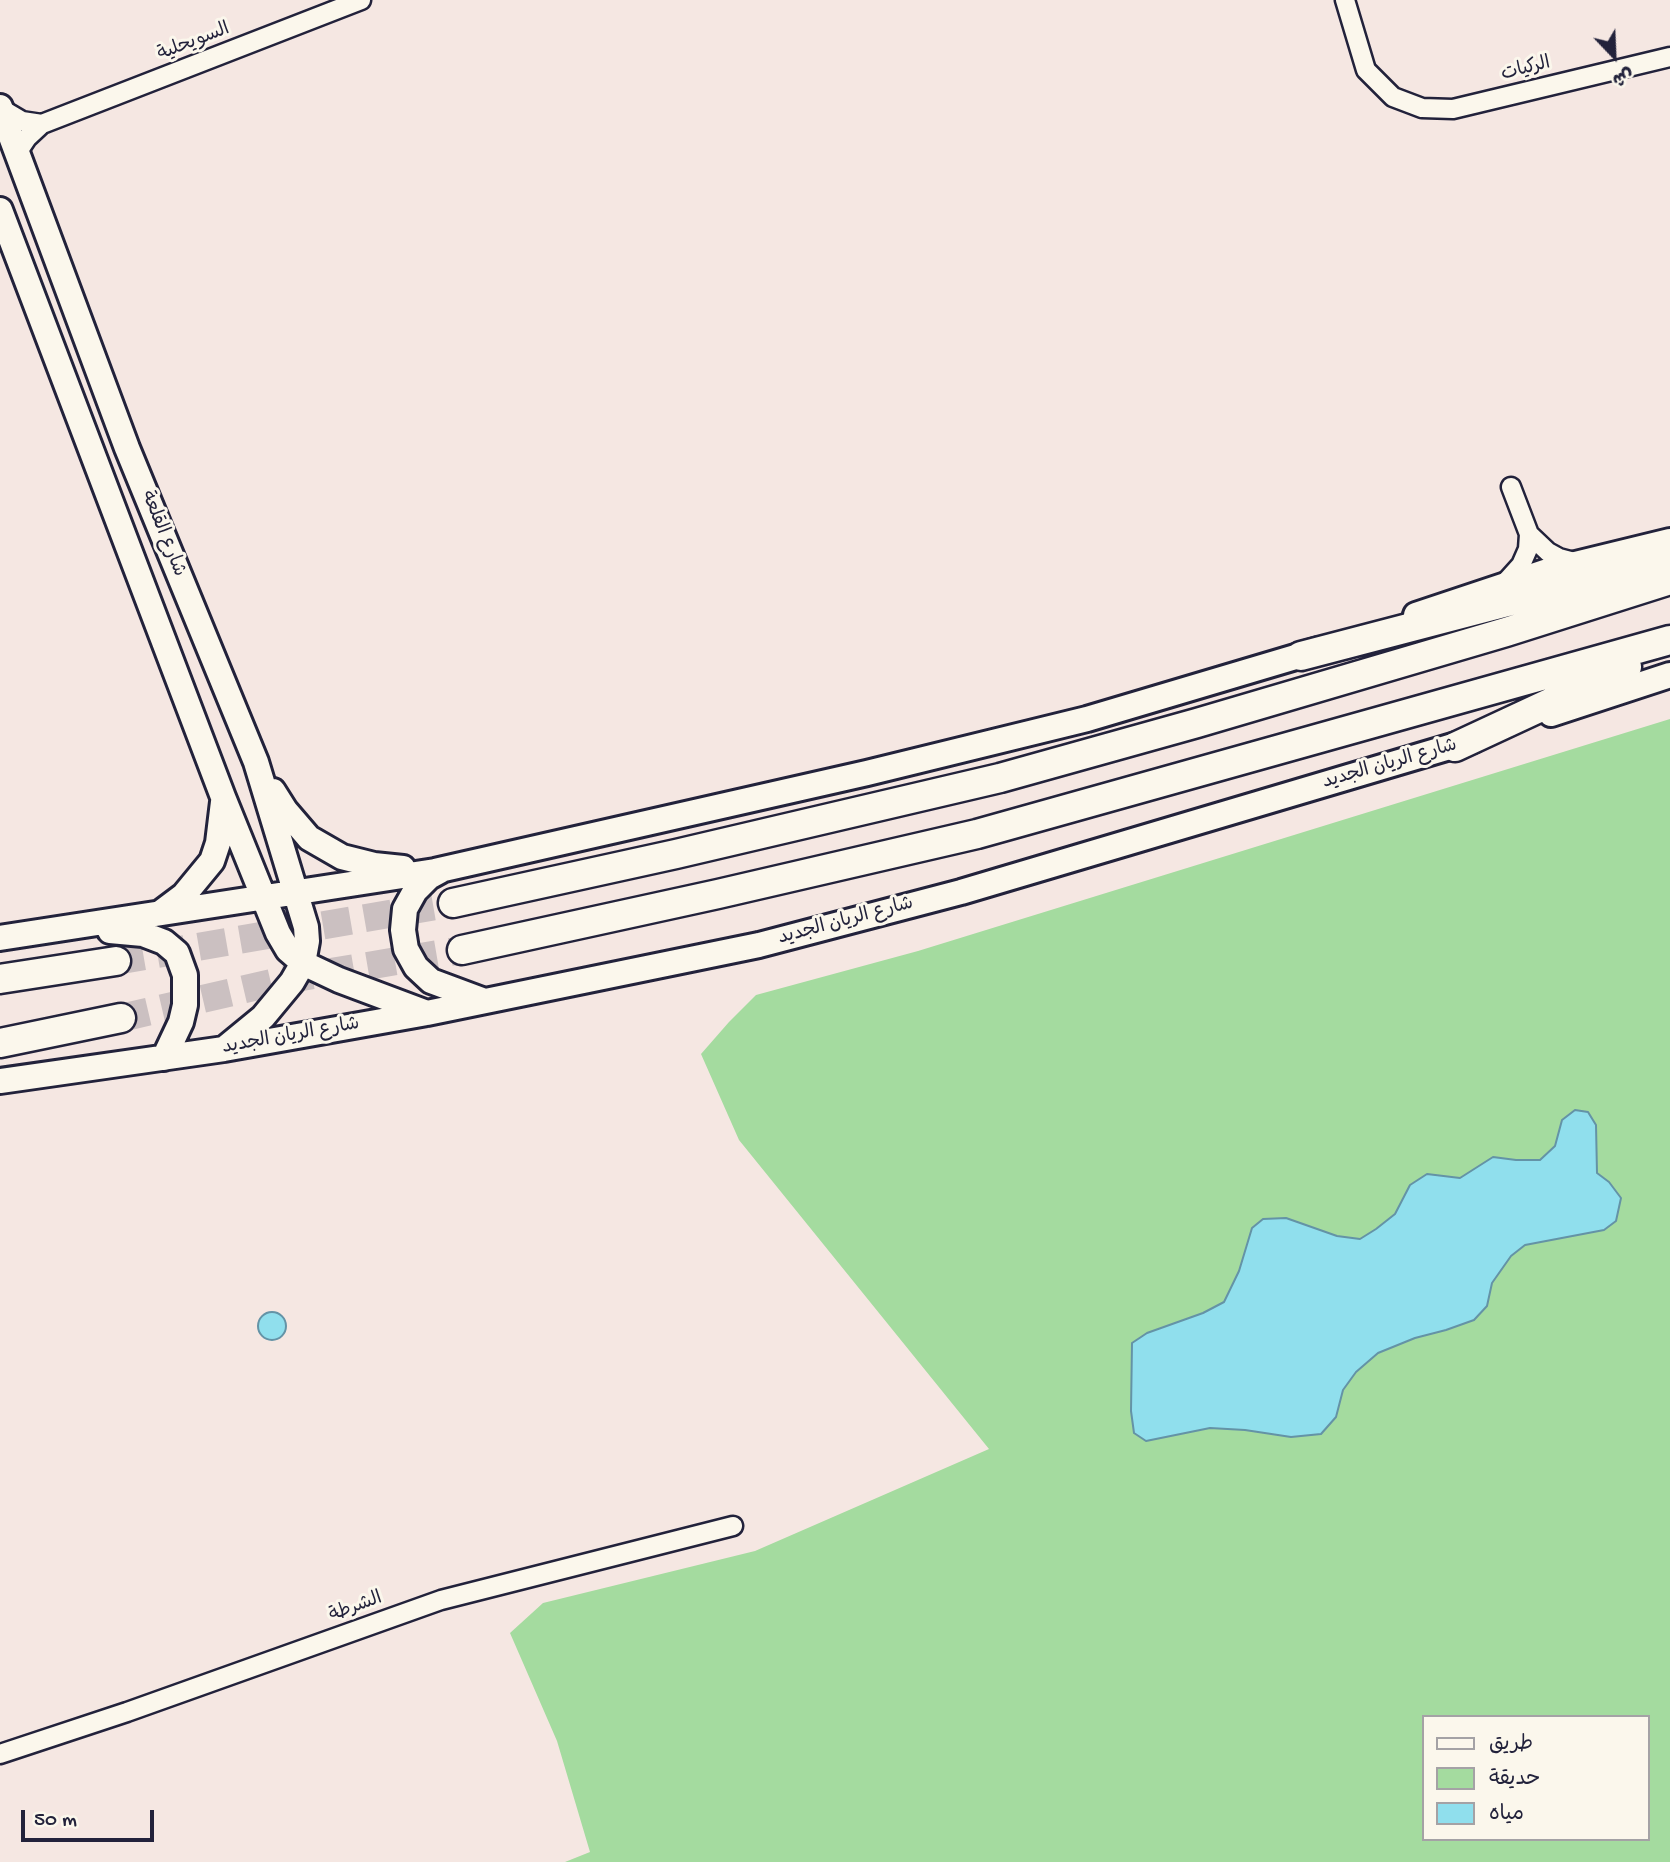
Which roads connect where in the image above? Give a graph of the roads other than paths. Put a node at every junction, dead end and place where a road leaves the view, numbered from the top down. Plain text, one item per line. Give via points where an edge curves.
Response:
1 (361, 0) edge
2 (1345, 0) edge
3 (1670, 57) edge
4 (0, 108) edge
5 (42, 124) junction
6 (17, 153) junction
7 (0, 210) edge
8 (1511, 487) dead end
9 (1529, 534) junction
10 (1670, 541) edge
11 (1578, 563) junction
12 (1670, 566) edge
13 (1670, 580) edge
14 (1502, 586) junction
15 (1670, 640) edge
16 (1670, 649) edge
17 (1301, 656) junction
18 (1670, 675) edge
19 (1455, 747) junction
20 (256, 762) junction
21 (223, 797) junction
22 (441, 869) junction
23 (295, 893) junction
24 (263, 897) junction
25 (453, 903) tunnel mouth
26 (159, 914) junction
27 (75, 927) junction
28 (0, 938) edge
29 (462, 950) tunnel mouth
30 (116, 961) tunnel mouth
31 (303, 963) junction
32 (0, 979) edge
33 (482, 1000) junction
34 (428, 1013) junction
35 (121, 1018) tunnel mouth
36 (0, 1043) edge
37 (224, 1049) junction
38 (164, 1058) junction
39 (0, 1081) edge
40 (733, 1526) dead end
41 (0, 1754) edge

1 - 5 street, السويحلية
2 - 3 street, الركيات via 1366,70 1393,97 1422,108 1453,109
4 - 5 street via 22,121
4 - 6 main road, شارع القلعة
5 - 6 street, السويحلية
6 - 20 main road, شارع القلعة via 132,461
7 - 21 main road, شارع القلعة
8 - 9 street
9 - 11 street via 1548,552
9 - 14 street via 1521,565
10 - 11 main road
11 - 14 main road
12 - 17 highway via 1645,566
13 - 25 highway via 1000,778
14 - 17 main road
15 - 29 highway via 977,834
16 - 19 highway
17 - 22 main road via 1087,719
18 - 19 main road, شارع الريان الجديد
19 - 33 main road, شارع الريان الجديد via 961,892 760,945
20 - 22 main road via 285,810 309,838 342,857 374,865
20 - 23 main road, شارع القلعة
21 - 24 main road, شارع القلعة
21 - 26 main road via 212,861 184,895
22 - 23 main road
22 - 33 main road via 415,891 405,909 402,930 406,949 431,981
23 - 24 main road
23 - 31 main road, شارع القلعة via 306,927
24 - 26 main road
24 - 31 main road, شارع القلعة via 288,950
26 - 27 main road
27 - 28 main road
27 - 38 main road via 143,934 177,953 185,975 185,1004
30 - 32 highway
31 - 34 main road, شارع القلعة
31 - 37 main road, شارع القلعة via 263,1017
33 - 34 main road, شارع الريان الجديد
34 - 37 main road, شارع الريان الجديد
35 - 36 highway
37 - 38 main road, شارع الريان الجديد
38 - 39 main road, شارع الريان الجديد
40 - 41 street, الشرطة via 441,1600

